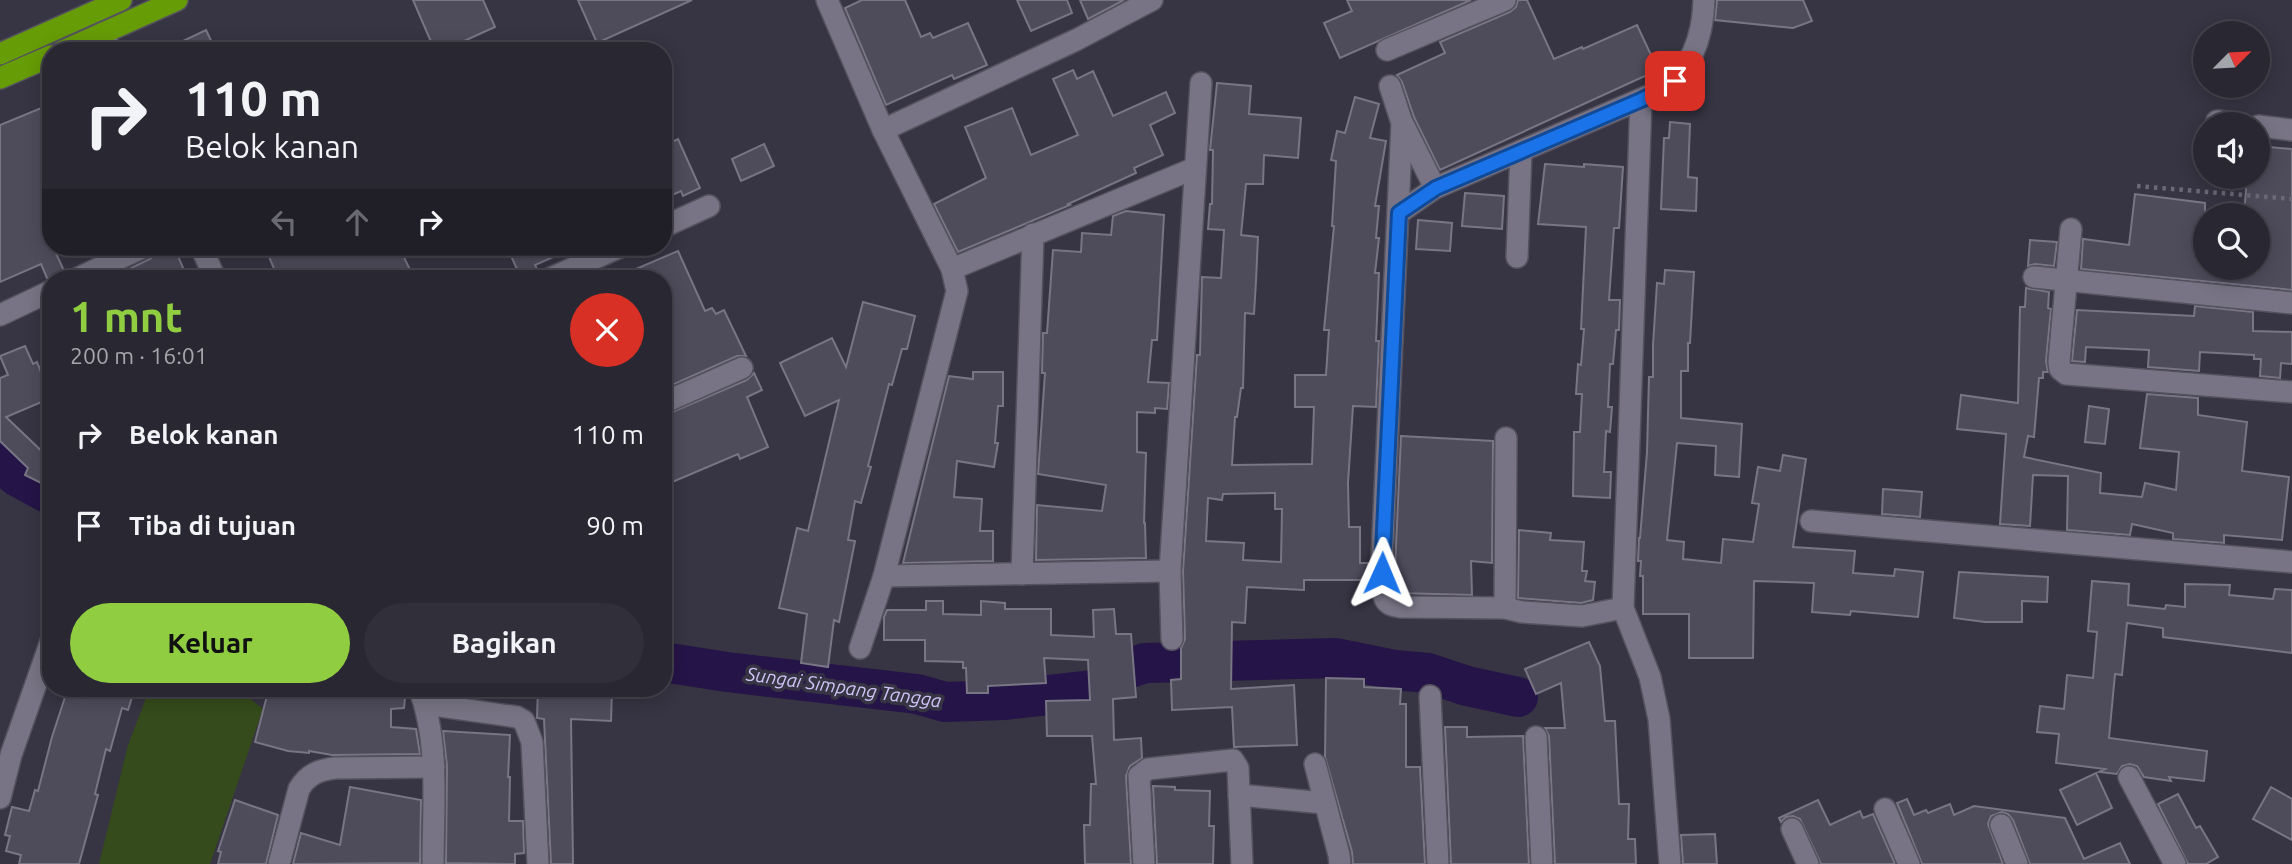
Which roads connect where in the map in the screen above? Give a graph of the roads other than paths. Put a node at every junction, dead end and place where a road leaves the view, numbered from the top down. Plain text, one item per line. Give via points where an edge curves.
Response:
1 (121, 0) edge
2 (177, 0) edge
3 (827, 0) edge
4 (1152, 0) edge
5 (1505, 0) edge
6 (1704, 0) edge
7 (89, 7) edge
8 (107, 42) edge
9 (1387, 50) dead end
10 (0, 54) edge
11 (42, 60) edge
12 (0, 78) edge
13 (1201, 83) dead end
14 (1390, 86) dead end
15 (1641, 100) junction
16 (1402, 123) junction
17 (2270, 127) edge
18 (883, 130) junction
19 (2292, 130) edge
20 (1521, 151) junction
21 (1195, 168) junction
22 (1436, 188) junction
23 (709, 206) dead end
24 (1399, 213) junction
25 (672, 223) edge
26 (2071, 229) dead end
27 (1033, 234) junction
28 (125, 256) edge
29 (600, 256) edge
30 (1517, 257) dead end
31 (952, 269) junction
32 (95, 270) edge
33 (569, 270) edge
34 (2034, 277) dead end
35 (2066, 281) junction
36 (42, 295) edge
37 (2292, 303) edge
38 (0, 315) edge
39 (742, 368) dead end
40 (2292, 392) edge
41 (672, 399) edge
42 (1506, 438) dead end
43 (1811, 521) dead end
44 (2292, 562) edge
45 (1170, 570) junction
46 (1022, 574) junction
47 (884, 576) junction
48 (1505, 608) junction
49 (1623, 608) junction
50 (1172, 639) dead end
51 (860, 648) dead end
52 (42, 667) edge
53 (1430, 696) dead end
54 (423, 697) edge
55 (427, 697) edge
56 (1536, 737) dead end
57 (1315, 764) dead end
58 (434, 767) junction
59 (2129, 777) dead end
60 (1239, 795) junction
61 (0, 798) edge
62 (1324, 803) junction
63 (1885, 809) dead end
64 (2001, 824) dead end
65 (1792, 829) dead end
66 (279, 864) edge
67 (433, 864) edge
68 (538, 864) edge
69 (1144, 864) edge
70 (1242, 864) edge
71 (1340, 864) edge
72 (1438, 864) edge
73 (1542, 864) edge
74 (1670, 864) edge
75 (1808, 864) edge
76 (1909, 864) edge
77 (2017, 864) edge
78 (2175, 864) edge

1 - 7 highway
2 - 8 highway
3 - 18 street
4 - 18 street
5 - 9 street
6 - 15 street via 1699,38 1684,70 1675,81
7 - 10 highway
11 - 12 highway
13 - 21 street
14 - 16 street
15 - 20 street
15 - 49 street
16 - 22 street
16 - 24 street
17 - 19 street
18 - 31 street
20 - 22 street
20 - 30 street
21 - 27 street
21 - 45 street
22 - 24 street
23 - 25 street
24 - 48 street via 1383,535 1385,598 1400,607
26 - 35 street
27 - 31 street
27 - 46 street
28 - 32 street
29 - 33 street
31 - 47 street via 957,291
34 - 35 street
35 - 37 street
35 - 40 street via 2059,362 2066,374
36 - 38 street
39 - 41 street
42 - 48 street
43 - 44 street
45 - 46 street
45 - 50 street
46 - 47 street
47 - 51 street
48 - 49 street via 1581,616
49 - 74 street via 1650,677 1660,719
52 - 61 street
53 - 72 street
54 - 58 street
55 - 68 street via 524,721 533,742
56 - 73 street
57 - 62 street
58 - 66 street via 319,770 299,789
58 - 67 street
59 - 78 street
60 - 62 street
60 - 69 street via 1238,768 1233,760 1143,771 1139,776
60 - 70 street
62 - 71 street
63 - 76 street
64 - 77 street
65 - 75 street

